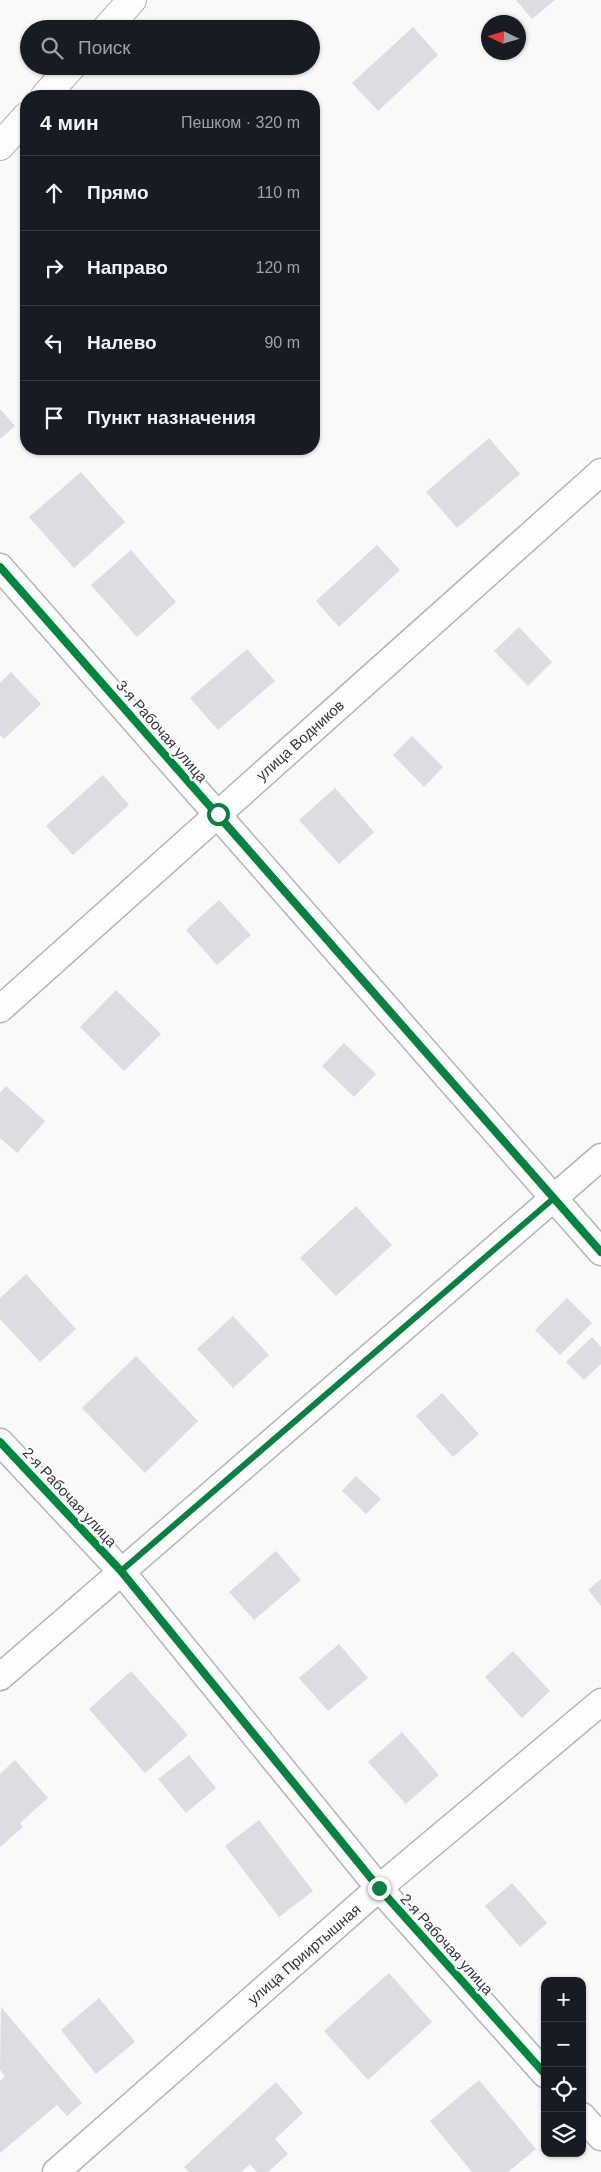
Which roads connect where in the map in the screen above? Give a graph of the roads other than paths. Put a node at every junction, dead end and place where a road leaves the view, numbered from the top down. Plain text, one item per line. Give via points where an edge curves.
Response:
1 (132, 0) edge
2 (114, 20) edge
3 (64, 75) edge
4 (50, 90) edge
5 (20, 124) edge
6 (0, 146) edge
7 (601, 472) edge
8 (0, 566) edge
9 (218, 814) junction
10 (0, 1008) edge
11 (601, 1157) edge
12 (554, 1198) junction
13 (601, 1252) edge
14 (0, 1442) edge
15 (121, 1571) junction
16 (0, 1677) edge
17 (601, 1702) edge
18 (379, 1888) junction
19 (541, 2070) edge
20 (586, 2120) edge
21 (601, 2137) edge
22 (56, 2172) edge

1 - 2 main road
3 - 4 main road
5 - 6 main road
7 - 9 street, улица Водников
8 - 9 street, 3-я Рабочая улица
9 - 10 street, улица Водников
9 - 12 street, 3-я Рабочая улица
11 - 12 street
12 - 13 street, 3-я Рабочая улица
12 - 15 street
14 - 15 street, 2-я Рабочая улица
15 - 16 street
15 - 18 street, 2-я Рабочая улица
17 - 18 street, улица Прииртышная
18 - 19 street, 2-я Рабочая улица
18 - 22 street, улица Прииртышная
20 - 21 street

